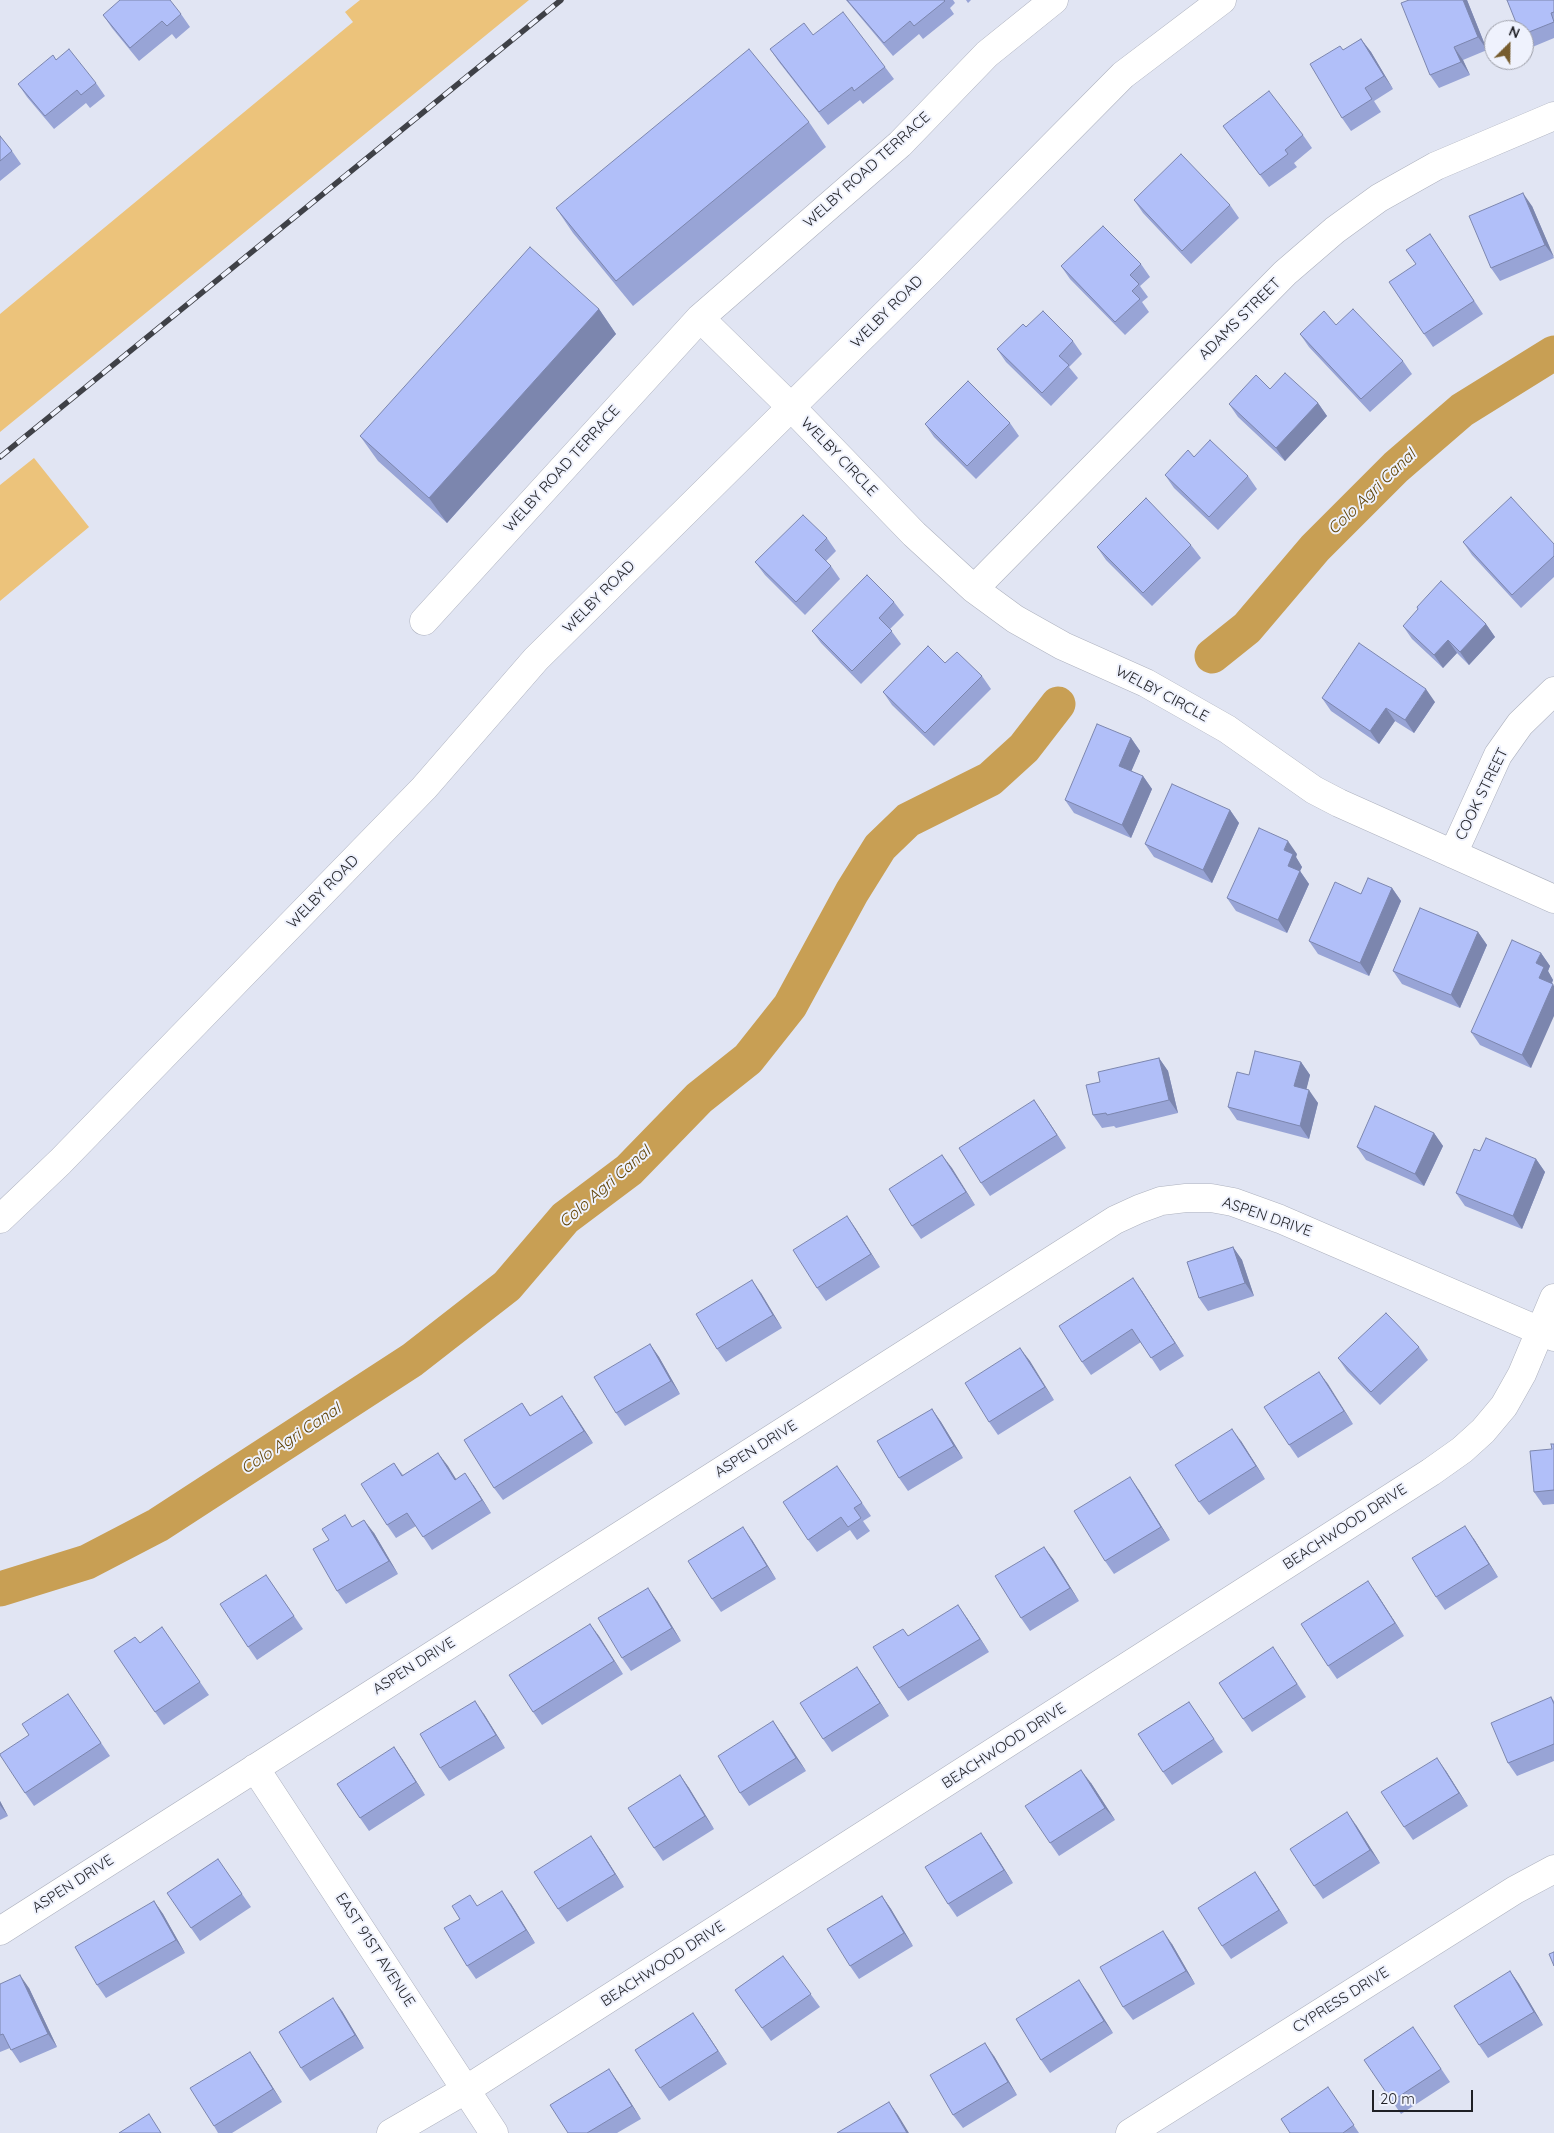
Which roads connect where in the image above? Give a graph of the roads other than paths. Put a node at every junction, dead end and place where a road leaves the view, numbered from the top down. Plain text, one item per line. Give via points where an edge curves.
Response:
1 (1054, 0) edge
2 (1222, 0) edge
3 (1554, 116) edge
4 (700, 318) junction
5 (791, 408) junction
6 (974, 589) junction
7 (424, 621) dead end
8 (1554, 690) edge
9 (1453, 854) junction
10 (1554, 899) edge
11 (0, 1218) edge
12 (1554, 1298) edge
13 (1547, 1334) edge
14 (255, 1768) junction
15 (1554, 1870) edge
16 (0, 1931) edge
17 (467, 2090) junction
18 (390, 2133) edge
19 (494, 2133) edge
20 (1130, 2133) edge

1 - 4 street, WELBY ROAD TERRACE via 987,54 900,144
2 - 5 street, WELBY ROAD via 1123,75
3 - 6 street, ADAMS STREET via 1436,166 1379,198 1335,230 1286,273
4 - 5 street
4 - 7 street, WELBY ROAD TERRACE
5 - 6 street, WELBY CIRCLE via 914,534
5 - 11 street, WELBY ROAD via 536,659 424,788 60,1162
6 - 9 street, WELBY CIRCLE via 1015,619 1063,646 1146,683 1227,729 1314,790
8 - 9 street, COOK STREET via 1520,724 1498,755
9 - 10 street, WELBY CIRCLE
12 - 13 street, BEACHWOOD DRIVE
13 - 14 street, ASPEN DRIVE via 1280,1219 1233,1202 1211,1198 1162,1201 1106,1225
13 - 17 street, BEACHWOOD DRIVE via 1504,1406 1483,1431 1454,1456
14 - 16 street, ASPEN DRIVE
14 - 17 street, EAST 91ST AVENUE
15 - 20 street, CYPRESS DRIVE via 1515,1890
17 - 18 street, BEACHWOOD DRIVE
17 - 19 street, EAST 91ST AVENUE

